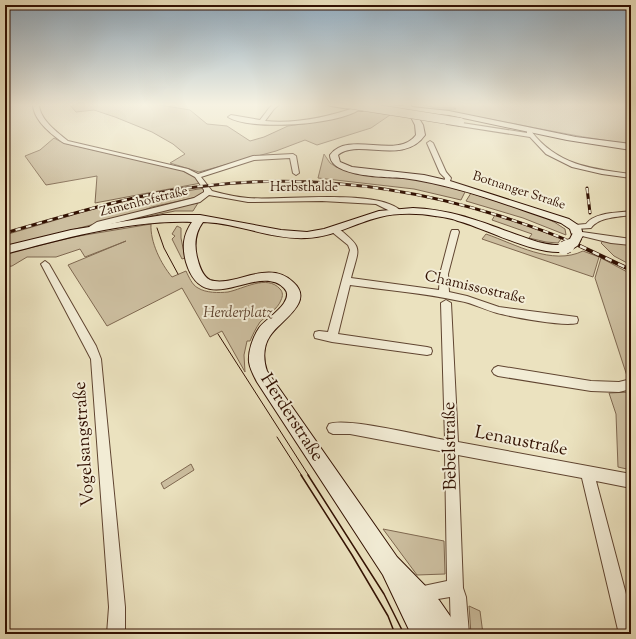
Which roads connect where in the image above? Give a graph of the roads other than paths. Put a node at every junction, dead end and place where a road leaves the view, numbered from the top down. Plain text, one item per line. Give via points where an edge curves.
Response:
1 (55, 134) edge
2 (421, 134) edge
3 (531, 134) joint
4 (550, 134) edge
5 (575, 139) junction
6 (430, 143) dead end
7 (631, 147) edge
8 (296, 173) dead end
9 (197, 176) junction
10 (631, 176) edge
11 (447, 183) junction
12 (208, 193) junction
13 (397, 212) junction
14 (631, 213) edge
15 (195, 218) junction
16 (222, 221) junction
17 (92, 229) junction
18 (335, 230) junction
19 (455, 232) dead end
20 (576, 232) junction
21 (189, 238) junction
22 (631, 242) edge
23 (5, 250) edge
24 (45, 264) dead end
25 (347, 281) junction
26 (445, 298) junction
27 (573, 320) dead end
28 (319, 336) dead end
29 (332, 338) junction
30 (427, 351) dead end
31 (498, 371) dead end
32 (631, 384) edge
33 (333, 428) dead end
34 (451, 447) junction
35 (587, 472) junction
36 (631, 481) edge
37 (455, 588) junction
38 (414, 600) junction
39 (116, 634) edge
40 (422, 634) edge
41 (449, 634) edge
42 (460, 634) edge
43 (628, 634) edge

1 - 9 street, Zamenhofstraße via 66,142 186,170
2 - 11 main road, Botnanger Straße via 422,136 415,143 406,146 348,148 336,153 334,160 352,170
3 - 5 main road
3 - 10 street via 549,154 562,161 586,169
4 - 5 main road
5 - 7 main road
6 - 11 street via 443,173 448,178
8 - 9 street via 293,156 272,156 254,158
9 - 12 street, Zamenhofstraße
11 - 20 main road, Botnanger Straße via 556,217
12 - 13 street, Herbsthalde via 248,200 322,199 376,202
12 - 17 street, Zamenhofstraße via 197,200 100,224
13 - 18 main road via 379,214
13 - 20 main road, bridge via 423,211 449,215 555,249 564,248 574,242
14 - 20 street via 600,218
15 - 16 main road
15 - 17 main road via 147,220
15 - 21 main road, Herderstraße via 185,230
16 - 18 main road via 296,235
16 - 21 main road via 201,226
17 - 23 main road
18 - 25 street via 352,244 354,250
19 - 26 street, Bebelstraße via 444,274
20 - 22 street
21 - 38 main road, Herderstraße via 193,270 201,280 223,285 271,276 285,282 292,290 291,305 265,331 261,339 257,354 259,370 267,386
24 - 39 street, Vogelsangstraße via 96,359
25 - 26 street, Chamissostraße
25 - 29 street
26 - 27 street, Chamissostraße via 464,298 498,310
26 - 34 street, Bebelstraße via 450,371
28 - 29 street
29 - 30 street
31 - 32 street via 591,386 619,387
33 - 34 street, Lenaustraße via 350,428
34 - 35 street, Lenaustraße
34 - 37 street, Bebelstraße
35 - 36 street, Lenaustraße
35 - 43 street
37 - 38 street
37 - 42 street, Bebelstraße
38 - 40 main road
38 - 41 main road via 437,614

